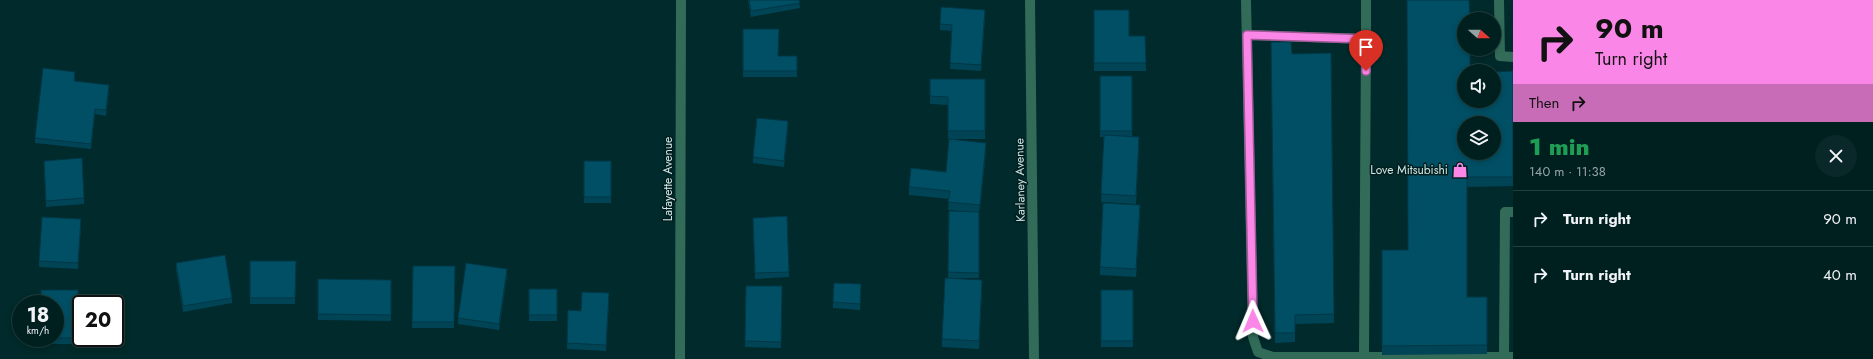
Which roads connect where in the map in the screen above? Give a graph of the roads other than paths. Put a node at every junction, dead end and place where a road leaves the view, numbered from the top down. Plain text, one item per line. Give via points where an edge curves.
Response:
1 (681, 0) edge
2 (1030, 0) edge
3 (1246, 0) edge
4 (1366, 0) edge
5 (1499, 0) edge
6 (1247, 35) junction
7 (1366, 39) junction
8 (1513, 57) edge
9 (1513, 212) edge
10 (1364, 357) junction
11 (1509, 357) edge
12 (680, 359) edge
13 (1034, 359) edge

1 - 12 street, Lafayette Avenue
2 - 13 street, Karlaney Avenue
3 - 6 street
4 - 7 street
5 - 8 street via 1500,56
6 - 7 street
6 - 10 street via 1253,337 1258,352 1273,357
7 - 10 street
9 - 11 street via 1505,212
10 - 11 street

